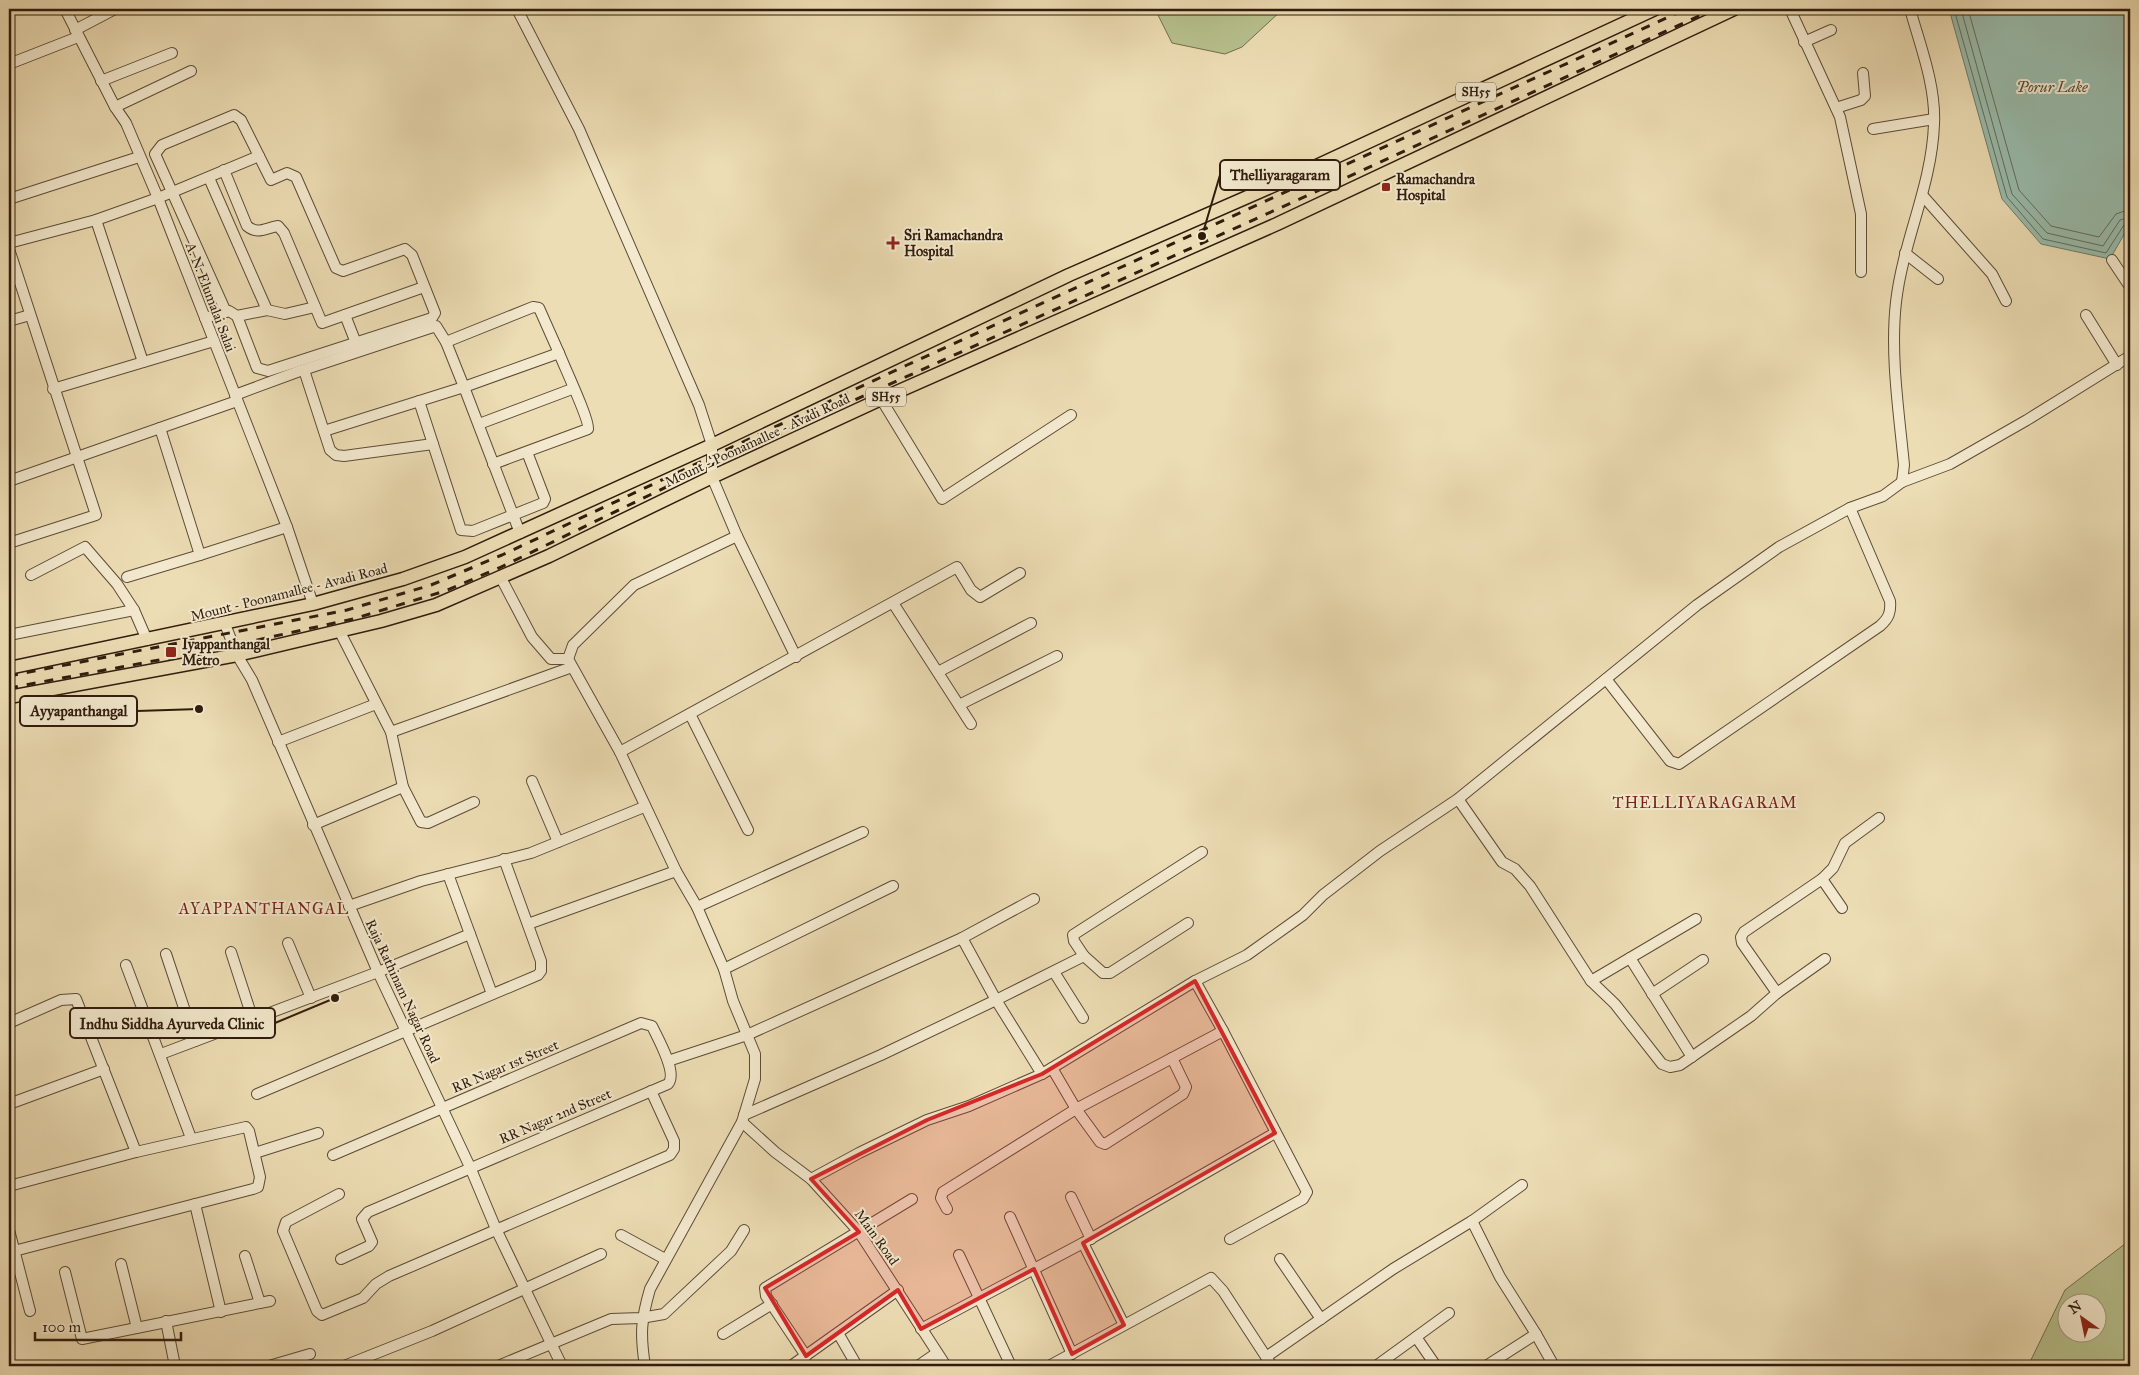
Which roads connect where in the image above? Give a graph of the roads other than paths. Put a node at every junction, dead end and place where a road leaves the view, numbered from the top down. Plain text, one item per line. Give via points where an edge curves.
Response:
1 (65, 9) edge
2 (115, 9) edge
3 (517, 9) edge
4 (1655, 9) edge
5 (1734, 9) edge
6 (1790, 9) edge
7 (1910, 9) edge
8 (1832, 30) dead end
9 (77, 33) junction
10 (1804, 42) junction
11 (172, 53) dead end
12 (10, 61) edge
13 (190, 71) dead end
14 (1863, 73) dead end
15 (101, 81) junction
16 (115, 107) junction
17 (1836, 108) junction
18 (1934, 120) junction
19 (1873, 129) dead end
20 (259, 156) junction
21 (139, 157) junction
22 (224, 170) junction
23 (209, 178) junction
24 (173, 192) junction
25 (1923, 196) junction
26 (158, 198) junction
27 (9, 199) edge
28 (96, 220) junction
29 (9, 243) edge
30 (9, 249) edge
31 (1905, 253) junction
32 (2112, 260) dead end
33 (1861, 272) dead end
34 (1938, 279) dead end
35 (424, 287) junction
36 (2130, 287) edge
37 (2006, 301) dead end
38 (315, 307) junction
39 (268, 310) junction
40 (226, 312) junction
41 (30, 315) junction
42 (346, 315) junction
43 (2086, 315) dead end
44 (237, 316) junction
45 (205, 318) junction
46 (9, 321) edge
47 (214, 341) junction
48 (446, 342) junction
49 (356, 343) junction
50 (559, 353) junction
51 (2130, 356) edge
52 (143, 362) junction
53 (2117, 365) junction
54 (304, 370) junction
55 (464, 387) junction
56 (53, 389) junction
57 (572, 389) junction
58 (236, 398) junction
59 (881, 399) junction
60 (420, 401) junction
61 (1071, 415) dead end
62 (479, 424) junction
63 (160, 428) junction
64 (324, 431) junction
65 (433, 444) junction
66 (712, 445) junction
67 (526, 452) junction
68 (77, 457) junction
69 (493, 464) junction
70 (712, 477) junction
71 (10, 478) edge
72 (1902, 482) junction
73 (1850, 508) junction
74 (513, 515) junction
75 (287, 527) junction
76 (520, 533) junction
77 (737, 536) junction
78 (9, 543) edge
79 (200, 555) junction
80 (1020, 573) dead end
81 (31, 575) dead end
82 (127, 577) dead end
83 (501, 578) junction
84 (894, 603) junction
85 (313, 604) junction
86 (134, 610) junction
87 (1031, 623) dead end
88 (225, 624) junction
89 (340, 632) junction
90 (9, 635) edge
91 (147, 640) junction
92 (237, 655) junction
93 (1057, 656) dead end
94 (796, 657) junction
95 (570, 663) junction
96 (9, 668) edge
97 (938, 672) junction
98 (1606, 679) junction
99 (9, 697) edge
100 (376, 704) junction
101 (959, 706) junction
102 (690, 714) junction
103 (971, 724) dead end
104 (390, 732) junction
105 (278, 742) junction
106 (620, 752) junction
107 (532, 781) dead end
108 (403, 787) junction
109 (1458, 799) junction
110 (474, 802) dead end
111 (644, 807) junction
112 (1880, 818) dead end
113 (313, 825) junction
114 (748, 830) dead end
115 (863, 832) dead end
116 (558, 842) junction
117 (1202, 852) dead end
118 (504, 859) junction
119 (676, 871) junction
120 (448, 874) junction
121 (1822, 879) junction
122 (893, 886) dead end
123 (1034, 899) dead end
124 (349, 906) junction
125 (697, 907) junction
126 (1842, 908) dead end
127 (1696, 919) dead end
128 (1188, 923) dead end
129 (528, 924) junction
130 (470, 934) junction
131 (962, 938) junction
132 (288, 942) dead end
133 (231, 952) dead end
134 (166, 954) dead end
135 (1084, 956) junction
136 (1630, 958) junction
137 (1825, 959) dead end
138 (1703, 960) dead end
139 (126, 965) dead end
140 (724, 969) junction
141 (378, 972) junction
142 (1054, 972) junction
143 (1195, 981) junction
144 (1591, 981) junction
145 (1777, 993) junction
146 (492, 994) junction
147 (1652, 994) junction
148 (311, 998) junction
149 (996, 1000) junction
150 (1083, 1018) dead end
151 (254, 1020) junction
152 (9, 1023) edge
153 (406, 1030) junction
154 (1223, 1031) junction
155 (747, 1035) junction
156 (195, 1041) junction
157 (161, 1054) junction
158 (1692, 1057) junction
159 (1172, 1058) junction
160 (668, 1061) junction
161 (1052, 1068) junction
162 (104, 1069) junction
163 (1042, 1074) junction
164 (651, 1091) junction
165 (257, 1094) dead end
166 (9, 1104) edge
167 (441, 1108) junction
168 (1076, 1109) junction
169 (743, 1118) junction
170 (318, 1133) dead end
171 (1276, 1134) junction
172 (191, 1138) junction
173 (136, 1152) junction
174 (255, 1153) junction
175 (333, 1155) dead end
176 (470, 1167) junction
177 (811, 1179) junction
178 (1522, 1185) dead end
179 (9, 1186) edge
180 (339, 1194) dead end
181 (1071, 1197) dead end
182 (912, 1199) dead end
183 (195, 1204) junction
184 (948, 1209) dead end
185 (1010, 1217) dead end
186 (1472, 1221) junction
187 (496, 1229) junction
188 (9, 1230) edge
189 (744, 1230) dead end
190 (860, 1232) junction
191 (621, 1235) dead end
192 (1230, 1239) dead end
193 (1087, 1241) junction
194 (14, 1251) junction
195 (601, 1254) dead end
196 (959, 1255) dead end
197 (245, 1256) dead end
198 (341, 1259) dead end
199 (665, 1259) junction
200 (1280, 1259) dead end
201 (121, 1264) dead end
202 (1034, 1269) junction
203 (65, 1272) dead end
204 (526, 1288) junction
205 (898, 1290) junction
206 (978, 1299) junction
207 (772, 1304) junction
208 (30, 1311) dead end
209 (221, 1312) junction
210 (1449, 1313) dead end
211 (641, 1318) junction
212 (1321, 1319) junction
213 (166, 1321) junction
214 (1124, 1325) junction
215 (136, 1328) junction
216 (921, 1329) junction
217 (838, 1333) junction
218 (723, 1334) dead end
219 (1536, 1334) junction
220 (1416, 1337) junction
221 (552, 1344) junction
222 (937, 1353) junction
223 (310, 1354) dead end
224 (1072, 1354) junction
225 (806, 1356) junction
226 (1269, 1362) edge
227 (175, 1366) edge
228 (269, 1366) edge
229 (344, 1366) edge
230 (498, 1366) edge
231 (562, 1366) edge
232 (645, 1366) edge
233 (791, 1366) edge
234 (858, 1366) edge
235 (918, 1366) edge
236 (946, 1366) edge
237 (1011, 1366) edge
238 (1049, 1366) edge
239 (1376, 1366) edge
240 (1436, 1366) edge
241 (1486, 1366) edge
242 (1554, 1366) edge

1 - 9 street, A. N. Elumalai Salai
2 - 9 street
3 - 66 street via 579,130 699,405
4 - 66 main road, Mount - Poonamallee - Avadi Road / SH55 via 1060,280
5 - 59 main road, Mount - Poonamallee - Avadi Road / SH55 via 1277,224
6 - 10 street
7 - 18 street via 1933,99
8 - 10 street
9 - 12 street
9 - 15 street, A. N. Elumalai Salai
10 - 17 street
11 - 15 street
13 - 16 street
14 - 17 street via 1865,96
15 - 16 street, A. N. Elumalai Salai
16 - 21 street, A. N. Elumalai Salai via 126,123
17 - 33 street via 1861,214
18 - 19 street
18 - 25 street
20 - 22 street
20 - 24 street via 241,120 238,116 230,116 158,149 156,161
20 - 35 street via 271,180 287,173 296,177 336,268 343,271 405,249 412,255
21 - 26 street, A. N. Elumalai Salai
21 - 27 street
22 - 23 street
22 - 38 street via 247,226 255,231 278,226 281,229
23 - 24 street
23 - 39 street
24 - 26 street
24 - 40 street
25 - 31 street
25 - 37 street via 1992,274
26 - 28 street
26 - 45 street, A. N. Elumalai Salai
28 - 29 street
28 - 52 street
30 - 41 street
31 - 34 street
31 - 72 street via 1896,302 1894,342 1904,465
32 - 36 street
35 - 42 street
35 - 49 street via 435,316
38 - 39 street via 285,314
38 - 42 street via 322,323
39 - 44 street
40 - 44 street
40 - 45 street
41 - 46 street
41 - 56 street
42 - 49 street
43 - 53 street
44 - 49 street via 257,368 265,371
45 - 47 street, A. N. Elumalai Salai
47 - 52 street
47 - 58 street, A. N. Elumalai Salai
48 - 50 street via 533,307 539,308
48 - 54 street via 436,326
48 - 55 street
50 - 55 street
50 - 57 street
51 - 53 street
52 - 56 street
53 - 72 street via 1950,464
54 - 58 street
54 - 64 street
55 - 60 street
55 - 62 street
56 - 68 street
57 - 62 street
57 - 67 street via 588,421 588,430
58 - 63 street
58 - 75 street, A. N. Elumalai Salai
59 - 61 street via 942,498
59 - 70 main road, Mount - Poonamallee - Avadi Road / SH55
60 - 64 street
60 - 65 street
62 - 69 street
63 - 68 street
63 - 79 street
64 - 65 street via 330,450 344,456
65 - 74 street via 461,530 473,531
66 - 70 street
66 - 76 main road, Mount - Poonamallee - Avadi Road / SH55
67 - 69 street
67 - 74 street via 545,499 543,503
68 - 71 street
68 - 78 street via 96,515
69 - 74 street
70 - 77 street
70 - 83 main road, Mount - Poonamallee - Avadi Road / SH55
72 - 73 street via 1884,496
73 - 98 street via 1778,547 1697,605
73 - 98 street via 1890,601 1891,611 1887,620 1872,632 1679,764 1670,761
74 - 76 street
75 - 79 street
75 - 85 street, A. N. Elumalai Salai
76 - 85 main road, Mount - Poonamallee - Avadi Road / SH55 via 404,579
77 - 94 street
77 - 95 street via 634,585 573,645
79 - 82 street
80 - 84 street via 980,597 971,590 957,567
81 - 86 street via 85,547 117,584
83 - 89 main road, Mount - Poonamallee - Avadi Road / SH55 via 436,605
83 - 95 street via 532,637 550,659
84 - 94 street
84 - 97 street
85 - 88 main road, Mount - Poonamallee - Avadi Road / SH55
86 - 90 street
86 - 91 street
87 - 97 street
88 - 91 main road, Mount - Poonamallee - Avadi Road / SH55
88 - 92 street, Raja Rathinam Nagar Road
89 - 92 main road, Mount - Poonamallee - Avadi Road / SH55
89 - 100 street
91 - 96 main road, Mount - Poonamallee - Avadi Road / SH55
92 - 99 main road, Mount - Poonamallee - Avadi Road / SH55
92 - 105 street, Raja Rathinam Nagar Road via 252,680
93 - 101 street
94 - 102 street
95 - 104 street
95 - 106 street
97 - 101 street
98 - 109 street
100 - 104 street
100 - 105 street
101 - 103 street
102 - 106 street
102 - 114 street
104 - 108 street
105 - 113 street, Raja Rathinam Nagar Road
106 - 111 street
107 - 116 street
108 - 110 street via 424,824
108 - 113 street
109 - 143 street via 1380,850 1266,943
109 - 144 street via 1498,857 1515,869 1530,886
111 - 116 street
111 - 119 street
112 - 121 street via 1845,843 1833,868
113 - 124 street, Raja Rathinam Nagar Road
115 - 125 street
116 - 118 street
117 - 135 street via 1073,935
118 - 120 street
118 - 129 street
119 - 125 street
119 - 129 street
120 - 124 street
120 - 130 street
121 - 126 street
121 - 145 street via 1754,924 1741,937
122 - 140 street
123 - 131 street
124 - 141 street, Raja Rathinam Nagar Road
125 - 140 street
127 - 136 street
128 - 135 street via 1110,973 1103,973
129 - 146 street via 541,961 541,971
130 - 141 street
130 - 146 street
131 - 149 street
131 - 155 street
132 - 148 street
133 - 151 street
134 - 156 street
135 - 142 street
136 - 144 street
136 - 147 street
137 - 145 street
138 - 147 street
139 - 157 street
140 - 155 street
141 - 148 street
141 - 153 street, Raja Rathinam Nagar Road
142 - 149 street
142 - 150 street
143 - 154 street
143 - 161 street
144 - 158 street via 1614,1004 1662,1064 1675,1067
145 - 158 street via 1751,1016
146 - 153 street
147 - 158 street
148 - 151 street
149 - 163 street
149 - 169 street
151 - 156 street
152 - 162 street via 61,1000 78,1000
153 - 165 street
153 - 167 street, Raja Rathinam Nagar Road
154 - 159 street
154 - 171 street
155 - 160 street
155 - 169 street via 755,1054 754,1079
156 - 157 street
157 - 172 street
159 - 168 street
159 - 168 street via 1186,1091 1109,1142 1100,1142
160 - 164 street, RR Nagar 2nd Street via 671,1081
160 - 167 street, RR Nagar 1st Street via 652,1026 641,1023
161 - 163 street
161 - 168 street
162 - 166 street
162 - 173 street
163 - 177 street via 926,1120
164 - 176 street, RR Nagar 2nd Street
164 - 187 street via 674,1141 670,1155
167 - 175 street, RR Nagar 1st Street
167 - 176 street, Raja Rathinam Nagar Road
168 - 184 street via 943,1192 941,1198
169 - 177 street, Main Road via 775,1152
169 - 199 street
170 - 174 street
171 - 192 street via 1305,1188 1306,1196
171 - 193 street
172 - 173 street
172 - 174 street via 246,1126
173 - 179 street
174 - 183 street via 260,1177 258,1186
176 - 187 street, Raja Rathinam Nagar Road
176 - 198 street, RR Nagar 2nd Street via 368,1212 362,1219 372,1239 371,1244
177 - 190 street, Main Road
178 - 186 street
180 - 187 street via 286,1222 282,1231 317,1311 322,1315 363,1298 389,1276
181 - 193 street
182 - 190 street
183 - 194 street
183 - 209 street
185 - 202 street
186 - 212 street via 1430,1245
186 - 219 street via 1500,1277
187 - 204 street, Raja Rathinam Nagar Road
188 - 194 street
189 - 211 street via 731,1251 664,1314
190 - 205 street, Main Road
190 - 207 street via 767,1286 765,1292
191 - 199 street
193 - 202 street
193 - 214 street
194 - 208 street
195 - 204 street
196 - 206 street
197 - 209 street via 265,1302
199 - 211 street via 650,1289
200 - 212 street
201 - 215 street
202 - 206 street
202 - 224 street
203 - 215 street via 82,1339
204 - 221 street, Raja Rathinam Nagar Road
204 - 229 street via 416,1338
205 - 216 street, Main Road
205 - 217 street
206 - 216 street
206 - 237 street
207 - 218 street
207 - 225 street
209 - 213 street
210 - 220 street
211 - 221 street via 611,1319
211 - 232 street
212 - 226 street
213 - 215 street
213 - 227 street
214 - 224 street
214 - 226 street via 1211,1278
216 - 222 street, Main Road
217 - 225 street
217 - 234 street
219 - 241 street
219 - 242 street
220 - 239 street
220 - 240 street
221 - 230 street
221 - 231 street, Raja Rathinam Nagar Road
222 - 235 street
222 - 236 street, Main Road
223 - 228 street
224 - 238 street
225 - 233 street

